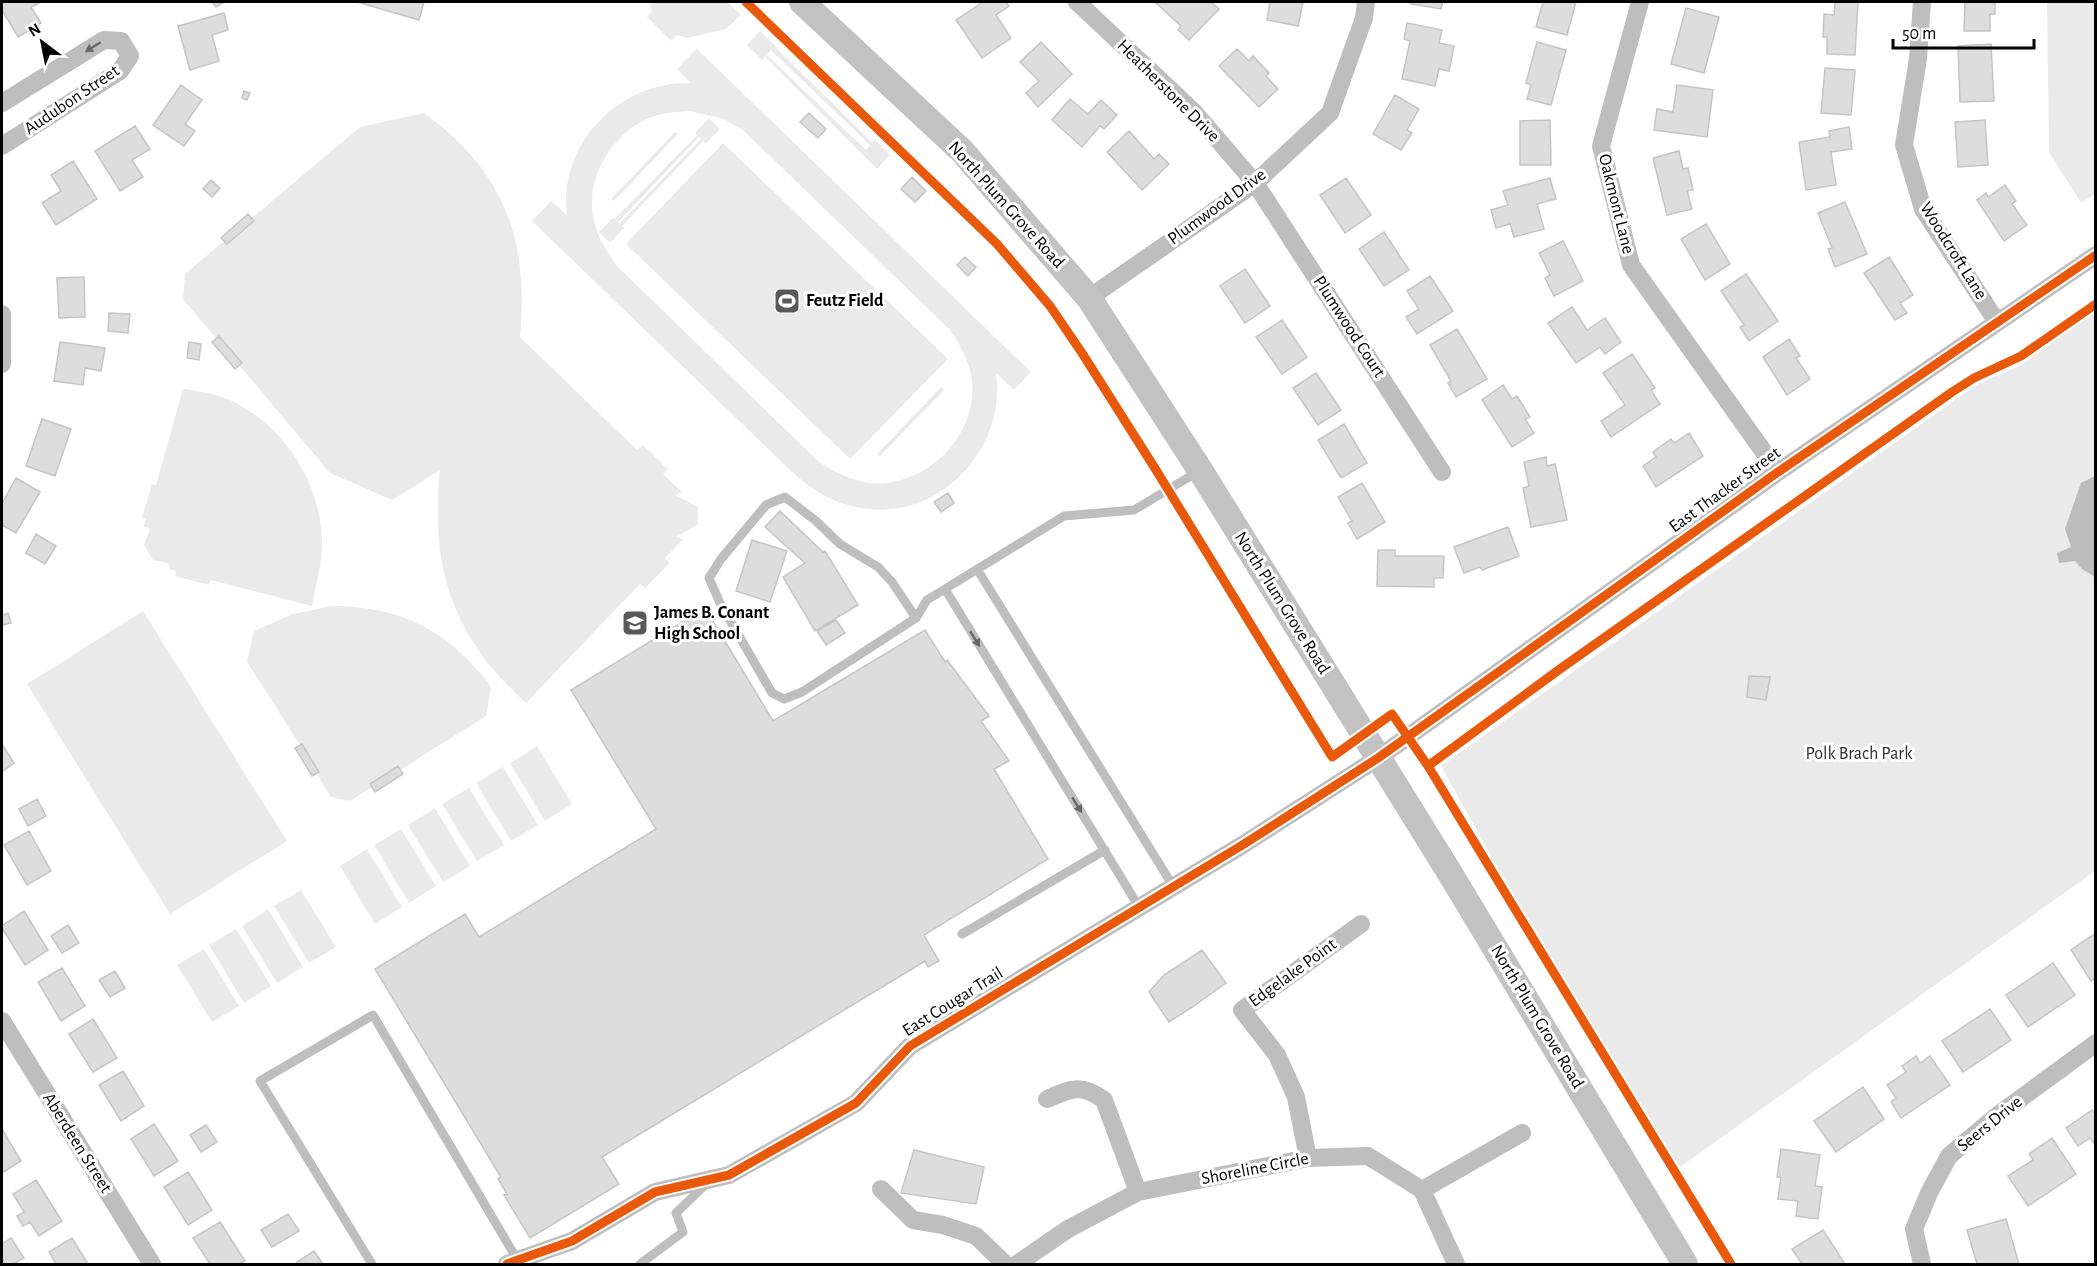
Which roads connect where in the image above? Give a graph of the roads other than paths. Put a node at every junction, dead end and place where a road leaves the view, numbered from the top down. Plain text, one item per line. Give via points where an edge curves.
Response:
1 (802, 2) edge
2 (1077, 2) edge
3 (1366, 2) edge
4 (1640, 2) edge
5 (1922, 2) edge
6 (2, 103) edge
7 (2, 146) edge
8 (1255, 183) junction
9 (2096, 255) edge
10 (1089, 298) junction
11 (2, 317) edge
12 (1997, 322) junction
13 (2, 364) edge
14 (1200, 470) junction
15 (1442, 472) dead end
16 (1778, 472) junction
17 (977, 569) junction
18 (945, 589) junction
19 (916, 618) junction
20 (1378, 758) junction
21 (1105, 850) junction
22 (1173, 886) junction
23 (1139, 907) junction
24 (1361, 924) dead end
25 (962, 934) dead end
26 (2, 1021) edge
27 (2096, 1043) edge
28 (1047, 1099) dead end
29 (1522, 1133) dead end
30 (1308, 1158) junction
31 (712, 1178) junction
32 (881, 1189) dead end
33 (1422, 1190) junction
34 (1138, 1192) junction
35 (513, 1263) edge
36 (152, 1264) edge
37 (372, 1264) edge
38 (640, 1264) edge
39 (1005, 1264) edge
40 (1017, 1264) edge
41 (1456, 1264) edge
42 (1685, 1264) edge
43 (1922, 1264) edge

1 - 10 street, North Plum Grove Road via 962,151
2 - 8 street, Heatherstone Drive via 1194,112
3 - 8 street, Plumwood Drive via 1364,18 1330,113
4 - 16 street, Oakmont Lane via 1601,146 1631,265
5 - 12 street, Woodcroft Lane via 1918,59 1904,145 1923,209
7 -> 6 street, Audubon Street via 120,71 130,56 122,41 104,40
8 - 10 street, Plumwood Drive
8 - 15 street, Plumwood Court
9 - 12 street, East Thacker Street
10 - 14 street, North Plum Grove Road
11 - 13 street
12 - 16 street, East Thacker Street
14 - 17 lane via 1134,510 1064,516
14 - 20 street, North Plum Grove Road
16 - 20 street, East Thacker Street
17 - 18 lane
17 - 22 lane
18 - 19 lane via 927,600
18 -> 21 lane
19 - 19 lane via 802,692 784,699 772,693 709,578 766,506 785,497 840,544 878,567
20 - 22 street, East Cougar Trail
20 - 42 street, North Plum Grove Road
21 - 23 lane
21 - 25 lane
22 - 23 street, East Cougar Trail
23 - 31 street, East Cougar Trail via 910,1046 856,1103 729,1174
24 - 30 street, Edgelake Point via 1242,1010 1277,1055 1296,1097
26 - 36 street, Aberdeen Street
27 - 43 street, Seers Drive via 1949,1156 1914,1228
28 - 34 street via 1075,1088 1092,1090 1104,1100
29 - 33 street
30 - 33 street, Shoreline Circle via 1368,1156
30 - 34 street, Shoreline Circle
31 - 35 street, East Cougar Trail via 655,1192 572,1241
31 - 38 lane via 676,1213 683,1232
32 - 39 street via 913,1220 976,1236
33 - 41 street
34 - 40 street, Shoreline Circle via 1068,1229
35 - 37 lane via 373,1015 260,1081

